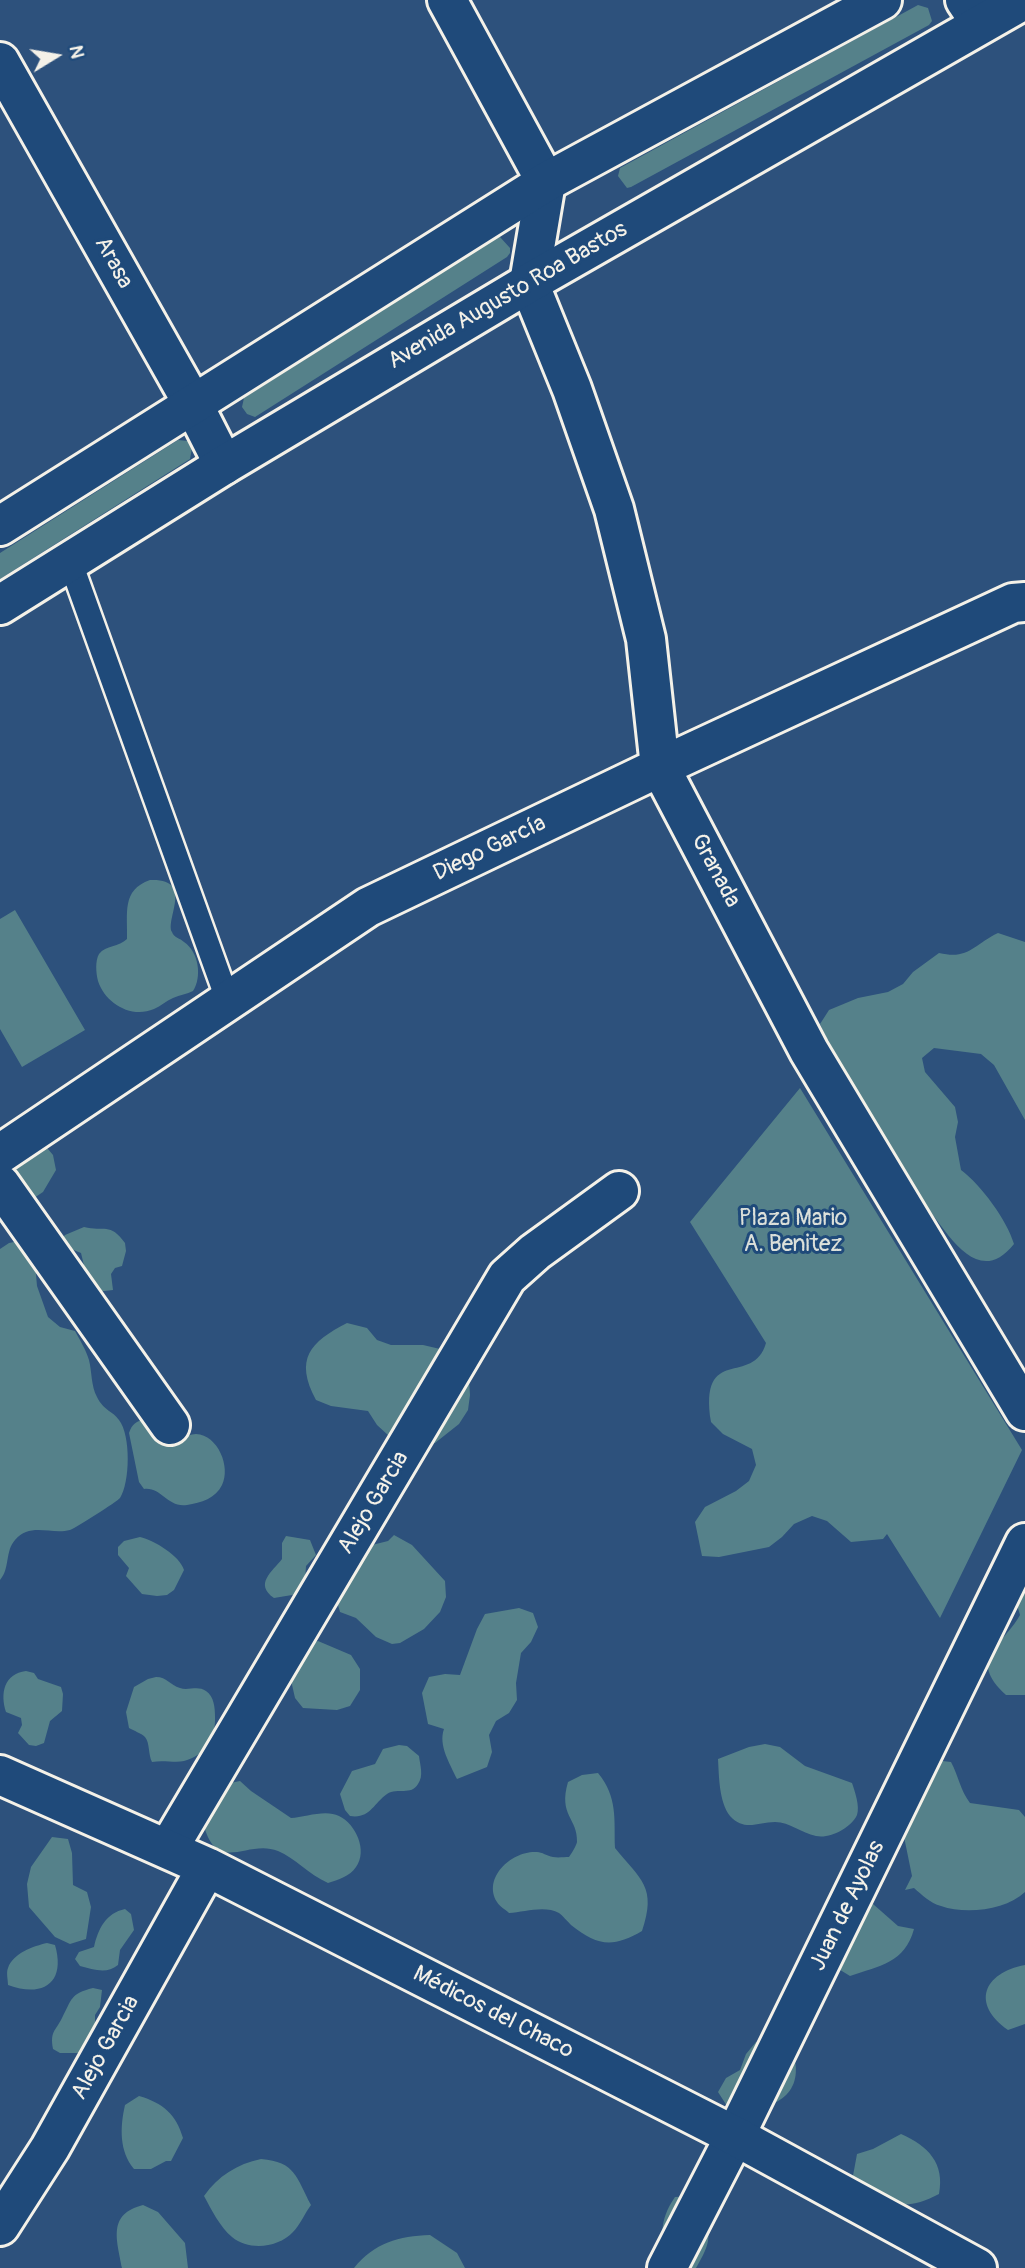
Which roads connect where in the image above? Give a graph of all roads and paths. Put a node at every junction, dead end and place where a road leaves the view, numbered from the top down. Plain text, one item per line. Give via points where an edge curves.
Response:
1 (447, 0) edge
2 (882, 0) edge
3 (1024, 0) edge
4 (973, 12) edge
5 (0, 62) edge
6 (546, 182) junction
7 (528, 283) junction
8 (193, 404) junction
9 (224, 465) junction
10 (0, 526) edge
11 (70, 561) junction
12 (1019, 602) edge
13 (0, 605) edge
14 (660, 767) junction
15 (228, 1001) junction
16 (0, 1154) edge
17 (0, 1184) edge
18 (619, 1191) dead end
19 (1025, 1410) edge
20 (170, 1424) dead end
21 (1025, 1543) edge
22 (0, 1775) edge
23 (168, 1849) junction
24 (207, 1867) junction
25 (735, 2136) junction
26 (0, 2226) edge
27 (667, 2268) edge
28 (977, 2268) edge

1 - 6 street
2 - 6 street
3 - 4 street, Avenida Augusto Roa Bastos
4 - 7 street, Avenida Augusto Roa Bastos
5 - 8 street, Arasa
6 - 7 street
6 - 8 street
7 - 9 street, Avenida Augusto Roa Bastos
7 - 14 street, Granada via 614,509 646,639
8 - 9 street, Arasa
8 - 10 street
9 - 11 street, Avenida Augusto Roa Bastos
11 - 13 street, Avenida Augusto Roa Bastos
11 - 15 lane
12 - 14 street, Diego García
14 - 15 street, Diego García via 368,908
14 - 19 street, Granada via 810,1051
15 - 16 street, Diego García
17 - 20 street
18 - 23 street, Alejo Garcia via 507,1277
21 - 25 street, Juan de Ayolas
22 - 23 street, Médicos del Chaco
23 - 24 street, Médicos del Chaco
24 - 25 street, Médicos del Chaco
24 - 26 street, Alejo Garcia via 50,2148
25 - 27 street, Juan de Ayolas
25 - 28 street, Médicos del Chaco

